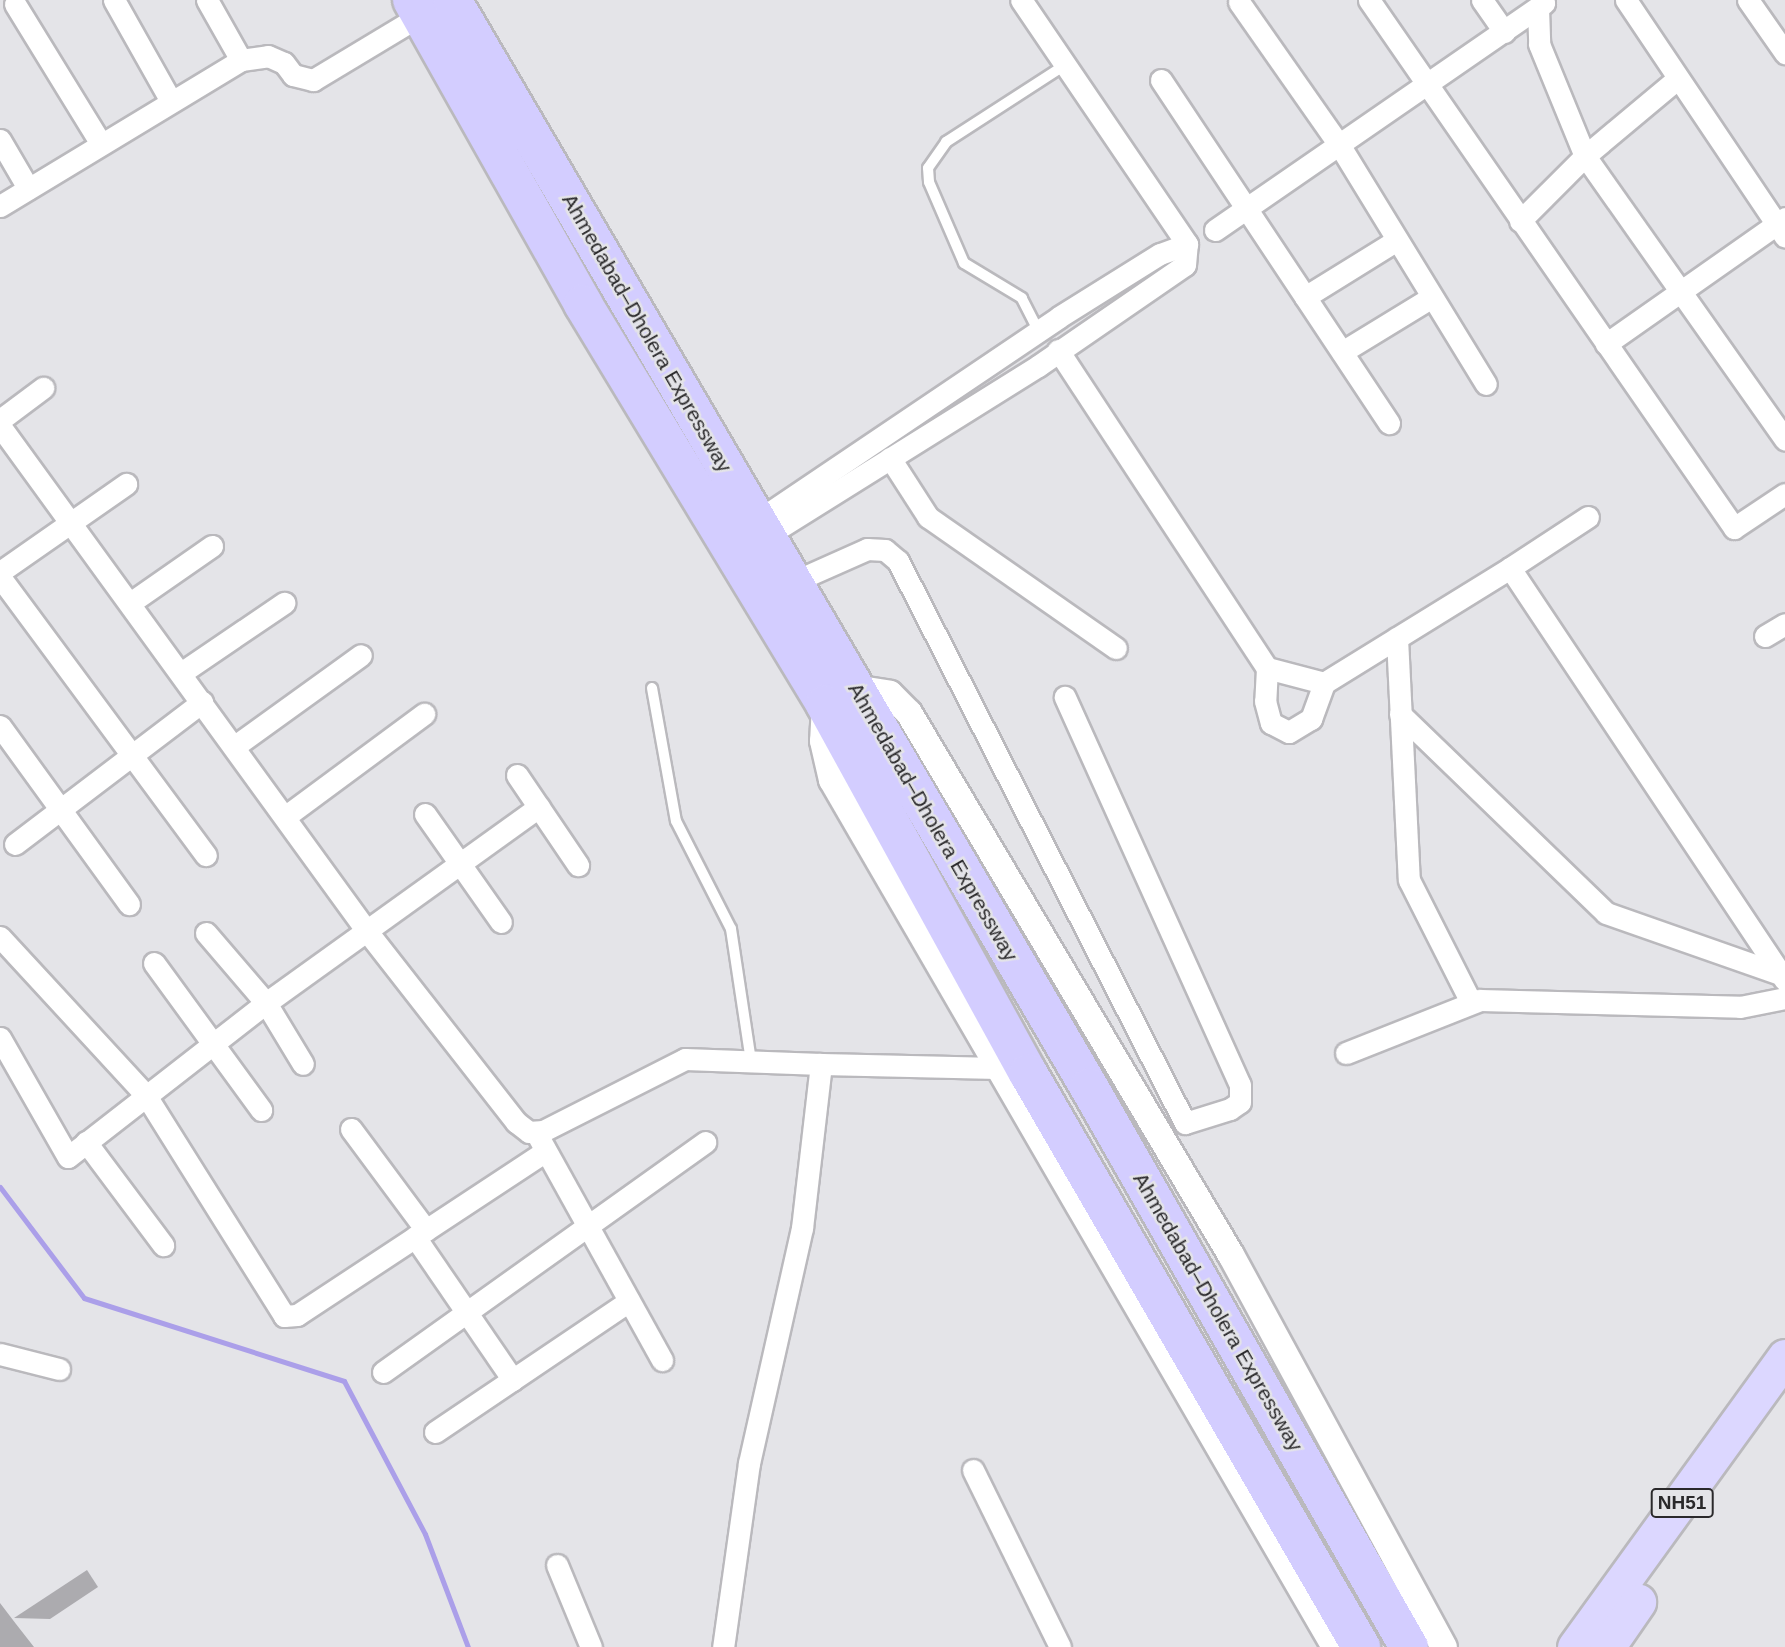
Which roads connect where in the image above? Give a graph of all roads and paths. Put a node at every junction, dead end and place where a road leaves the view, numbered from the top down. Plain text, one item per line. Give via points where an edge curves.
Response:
1 (114, 0) edge
2 (207, 0) edge
3 (1021, 0) edge
4 (1369, 0) edge
5 (1482, 0) edge
6 (1626, 0) edge
7 (1748, 0) edge
8 (1239, 2) dead end
9 (15, 4) dead end
10 (431, 4) edge
11 (1543, 4) edge
12 (1504, 32) junction
13 (1785, 53) edge
14 (241, 60) junction
15 (1065, 65) junction
16 (1677, 79) junction
17 (1161, 80) dead end
18 (1428, 87) junction
19 (171, 101) junction
20 (0, 140) edge
21 (101, 144) junction
22 (1340, 146) junction
23 (1585, 156) junction
24 (28, 188) junction
25 (0, 206) edge
26 (1247, 209) junction
27 (1520, 221) junction
28 (1782, 226) edge
29 (1215, 230) dead end
30 (1397, 240) junction
31 (1187, 244) junction
32 (1682, 291) junction
33 (1306, 297) junction
34 (1432, 297) junction
35 (1059, 317) junction
36 (1030, 336) junction
37 (1066, 344) junction
38 (1605, 344) junction
39 (1342, 352) junction
40 (1038, 366) junction
41 (1486, 384) dead end
42 (44, 388) dead end
43 (0, 420) edge
44 (1389, 423) dead end
45 (0, 426) edge
46 (1785, 439) edge
47 (8, 454) edge
48 (890, 458) junction
49 (126, 484) dead end
50 (1785, 494) edge
51 (1588, 517) dead end
52 (70, 522) junction
53 (761, 529) junction
54 (212, 546) dead end
55 (1510, 568) junction
56 (0, 575) edge
57 (793, 582) junction
58 (130, 603) junction
59 (284, 603) dead end
60 (1785, 624) edge
61 (1766, 636) dead end
62 (1397, 638) junction
63 (1116, 648) dead end
64 (361, 655) dead end
65 (1268, 668) junction
66 (181, 673) junction
67 (1324, 683) junction
68 (652, 688) dead end
69 (840, 696) junction
70 (1065, 697) dead end
71 (202, 702) junction
72 (424, 714) dead end
73 (1400, 714) junction
74 (0, 726) edge
75 (234, 746) junction
76 (134, 754) junction
77 (517, 775) dead end
78 (539, 807) junction
79 (62, 808) junction
80 (425, 814) dead end
81 (286, 817) junction
82 (15, 844) dead end
83 (206, 855) dead end
84 (459, 865) junction
85 (578, 865) dead end
86 (129, 904) dead end
87 (501, 922) dead end
88 (366, 930) junction
89 (206, 933) dead end
90 (0, 937) edge
91 (154, 963) dead end
92 (1781, 977) edge
93 (1785, 998) edge
94 (1471, 1002) junction
95 (266, 1003) junction
96 (0, 1038) edge
97 (214, 1043) junction
98 (1346, 1053) dead end
99 (751, 1061) junction
100 (303, 1064) dead end
101 (821, 1064) junction
102 (998, 1068) junction
103 (145, 1094) junction
104 (261, 1110) dead end
105 (1185, 1123) junction
106 (351, 1129) dead end
107 (536, 1132) junction
108 (1158, 1136) junction
109 (86, 1142) junction
110 (705, 1142) dead end
111 (546, 1151) junction
112 (587, 1225) junction
113 (421, 1234) junction
114 (163, 1245) dead end
115 (629, 1301) junction
116 (465, 1310) junction
117 (0, 1354) edge
118 (1785, 1357) edge
119 (662, 1360) dead end
120 (59, 1370) dead end
121 (383, 1372) dead end
122 (513, 1380) junction
123 (1785, 1398) edge
124 (435, 1432) dead end
125 (973, 1470) dead end
126 (557, 1564) dead end
127 (591, 1647) edge
128 (723, 1647) edge
129 (1060, 1647) edge
130 (1335, 1647) edge
131 (1362, 1647) edge
132 (1409, 1647) edge
133 (1444, 1647) edge
134 (1575, 1647) edge
135 (1606, 1647) edge

1 - 19 street
2 - 14 street
3 - 15 street
4 - 18 street
5 - 12 street
6 - 16 street
7 - 13 street
8 - 22 street
9 - 21 street
10 - 14 street via 313,80 293,75 284,63 268,56
10 - 53 highway, Ahmedabad–Dholera Expressway
10 - 69 highway, Ahmedabad–Dholera Expressway via 583,304
11 - 12 street
11 - 23 street via 1539,44
12 - 18 street
14 - 19 street
15 - 31 street
15 - 36 lane via 946,142 928,168 929,182 964,263 1022,298
16 - 23 street
16 - 28 street
17 - 26 street
18 - 22 street
18 - 27 street
19 - 21 street
20 - 24 street
21 - 24 street
22 - 26 street
22 - 30 street
23 - 27 street
23 - 32 street
24 - 25 street
26 - 29 street
26 - 33 street
27 - 38 street
28 - 32 street
30 - 33 street
30 - 34 street
31 - 35 street via 1167,250
31 - 37 street via 1180,270
32 - 38 street
32 - 46 street
33 - 39 street
34 - 39 street
34 - 41 street
35 - 36 street
35 - 37 street
36 - 40 street
36 - 53 street
37 - 40 street
37 - 65 street
38 - 50 street via 1734,528
39 - 44 street
40 - 48 street
42 - 43 street
45 - 47 street
47 - 52 street
48 - 53 street
48 - 63 street via 928,517
49 - 52 street
51 - 55 street
52 - 56 street
52 - 58 street
53 - 57 highway, Ahmedabad–Dholera Expressway
54 - 58 street
55 - 62 street
55 - 92 street
56 - 76 street
57 - 69 highway, Ahmedabad–Dholera Expressway
57 - 105 street via 867,549 885,550 898,561
58 - 66 street
59 - 66 street
60 - 61 street
62 - 67 street
62 - 73 street
64 - 75 street
65 - 67 street
65 - 67 street via 1265,701 1271,723 1289,732 1311,719
66 - 71 street
68 - 99 lane via 676,821 731,929
69 - 102 street via 824,741 832,780
69 - 108 street via 890,694 909,713
69 - 131 highway, Ahmedabad–Dholera Expressway via 1028,1073
69 - 132 highway, Ahmedabad–Dholera Expressway
70 - 105 street via 1240,1085 1240,1102 1230,1109
71 - 75 street
71 - 76 street
72 - 81 street
73 - 92 street via 1606,913
73 - 94 street via 1409,880
74 - 79 street
75 - 81 street
76 - 79 street
76 - 83 street
77 - 78 street
78 - 84 street
78 - 85 street
79 - 82 street
79 - 86 street
80 - 84 street
81 - 88 street
84 - 87 street
84 - 88 street
88 - 95 street
88 - 107 street via 516,1122
89 - 95 street
90 - 103 street
91 - 97 street
93 - 94 street via 1740,1007
94 - 98 street
95 - 97 street
95 - 100 street
96 - 109 street via 68,1157
97 - 103 street
97 - 104 street
99 - 101 street
99 - 107 street via 685,1059
101 - 102 street
101 - 128 street via 802,1228 749,1463
102 - 130 street
103 - 109 street
103 - 113 street via 284,1316 297,1315
105 - 108 street
106 - 113 street
107 - 111 street
108 - 133 street via 1231,1255
109 - 114 street
110 - 112 street
111 - 112 street
111 - 113 street
112 - 115 street
112 - 116 street
113 - 116 street
115 - 119 street
115 - 122 street
116 - 121 street
116 - 122 street
117 - 120 street
118 - 134 highway, NH51
122 - 124 street
123 - 135 highway, NH51
125 - 129 street
126 - 127 street

